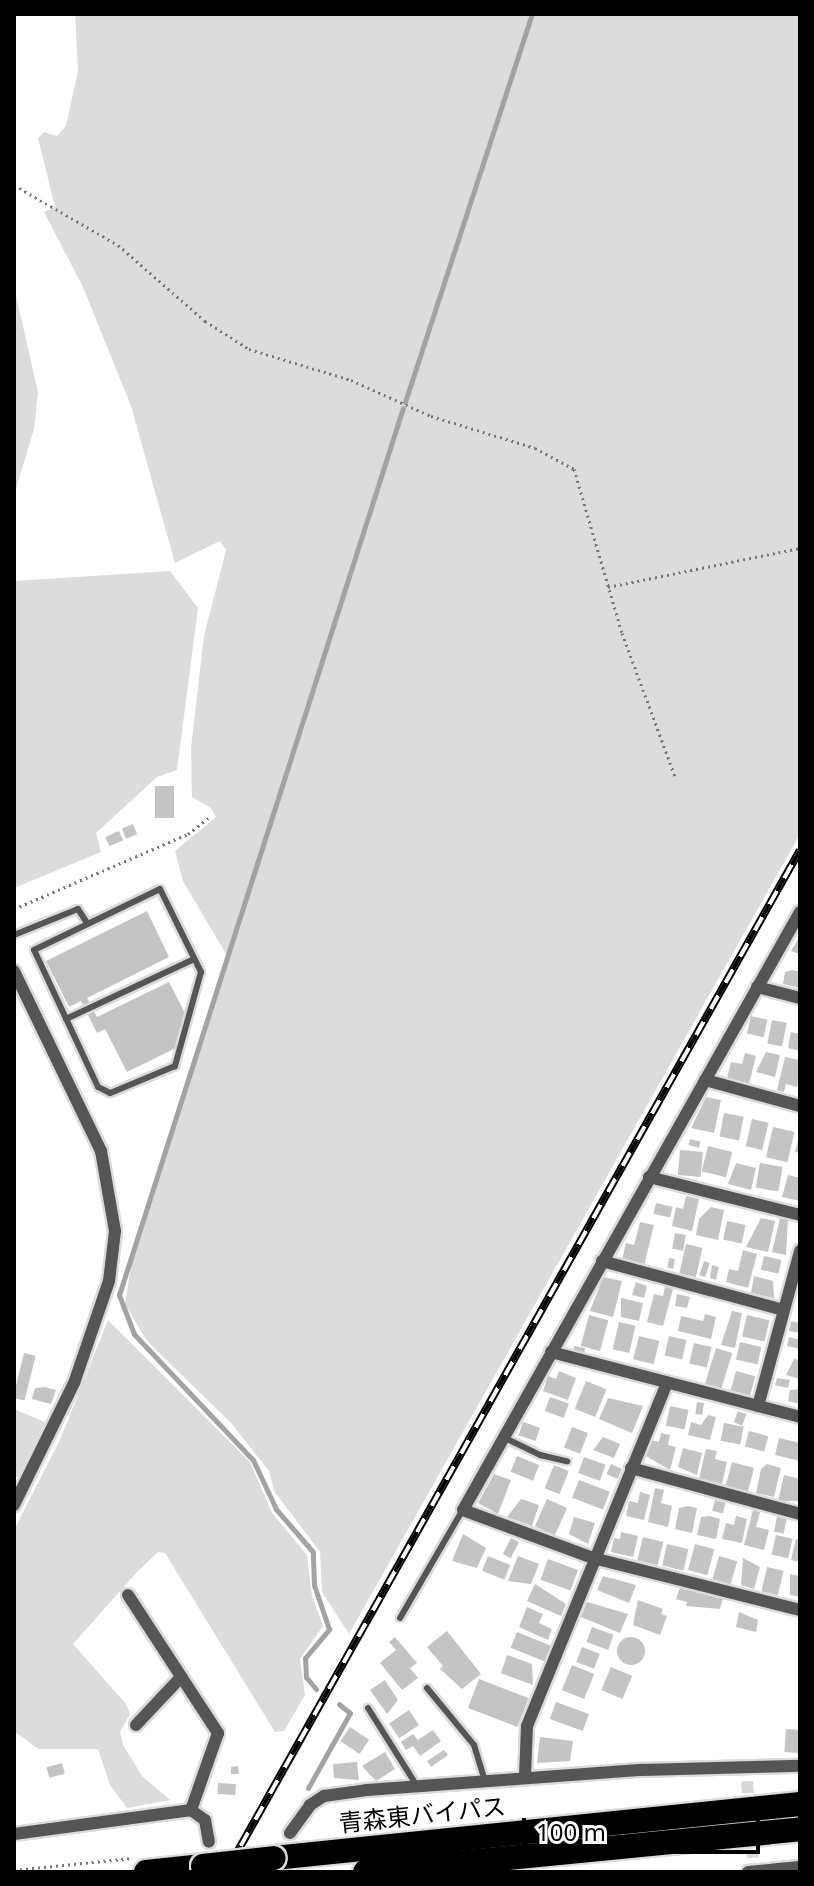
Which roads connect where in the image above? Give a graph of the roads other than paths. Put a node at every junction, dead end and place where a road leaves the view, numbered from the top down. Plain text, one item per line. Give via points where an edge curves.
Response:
1 (800, 912) edge
2 (87, 923) junction
3 (14, 935) edge
4 (194, 959) junction
5 (14, 971) edge
6 (757, 987) junction
7 (800, 998) edge
8 (66, 1019) junction
9 (705, 1080) junction
10 (800, 1106) edge
11 (649, 1177) junction
12 (800, 1215) edge
13 (800, 1251) edge
14 (602, 1261) junction
15 (784, 1310) junction
16 (551, 1352) junction
17 (666, 1386) junction
18 (758, 1406) junction
19 (800, 1417) edge
20 (502, 1436) junction
21 (567, 1461) dead end
22 (631, 1468) junction
23 (16, 1497) edge
24 (463, 1510) junction
25 (800, 1514) edge
26 (593, 1558) junction
27 (128, 1595) dead end
28 (800, 1610) edge
29 (400, 1618) dead end
30 (181, 1677) junction
31 (427, 1688) dead end
32 (368, 1708) dead end
33 (136, 1725) dead end
34 (800, 1766) edge
35 (525, 1776) junction
36 (485, 1781) junction
37 (417, 1786) junction
38 (800, 1804) edge
39 (191, 1810) junction
40 (800, 1829) edge
41 (290, 1833) tunnel mouth
42 (14, 1834) edge
43 (206, 1854) junction
44 (141, 1865) edge
45 (800, 1867) edge
46 (760, 1868) edge
47 (365, 1872) edge
48 (748, 1872) edge

1 - 6 street
2 - 3 lane via 78,909
2 - 4 lane via 160,889
2 - 8 lane via 34,950
4 - 8 lane
4 - 8 lane via 201,972 175,1066 110,1093 98,1087
5 - 23 street via 101,1151 115,1231 109,1281 79,1370
6 - 7 street
6 - 9 street
9 - 10 street
9 - 11 street
11 - 12 street
11 - 14 street
13 - 15 street
14 - 15 street
14 - 16 street
15 - 18 street
16 - 17 street
16 - 20 street
17 - 18 street
17 - 22 street
18 - 19 street
20 - 21 lane via 540,1455
20 - 24 street
22 - 25 street
22 - 26 street
24 - 26 street
24 - 29 lane
26 - 28 street
26 - 35 street via 527,1726
27 - 30 street
30 - 33 street
30 - 39 street via 219,1737
31 - 36 lane via 474,1745
32 - 37 lane
34 - 35 street via 746,1775
35 - 36 street
36 - 37 street
37 - 41 street via 324,1796 310,1805
38 - 43 highway, 青森東バイパス, bridge via 274,1858
39 - 42 street
39 - 43 street via 205,1820
40 - 47 highway
43 - 44 highway, 青森東バイパス
45 - 46 street
46 - 48 street

